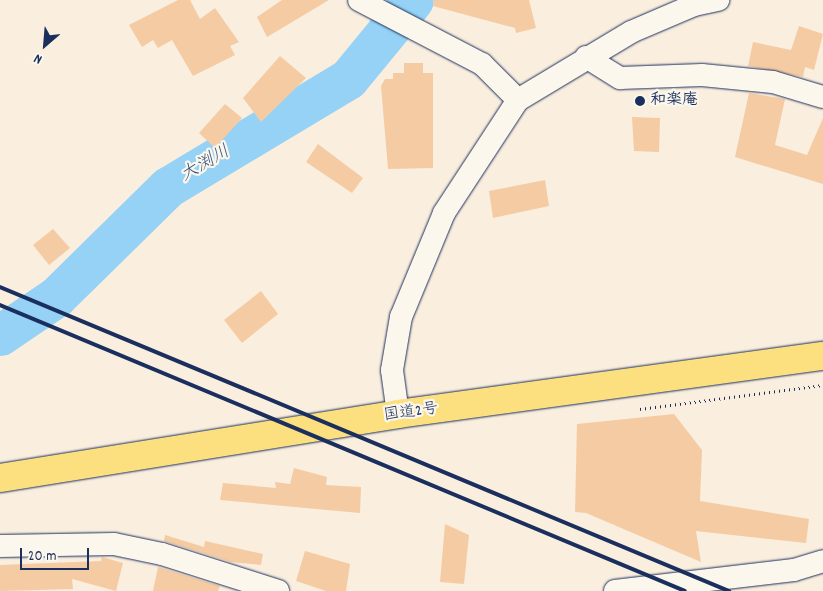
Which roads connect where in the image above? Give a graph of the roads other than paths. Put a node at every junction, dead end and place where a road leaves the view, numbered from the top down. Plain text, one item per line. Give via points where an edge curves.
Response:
1 (359, 0) edge
2 (718, 0) edge
3 (586, 57) junction
4 (823, 96) edge
5 (518, 100) junction
6 (823, 356) edge
7 (398, 414) junction
8 (0, 478) edge
9 (0, 546) edge
10 (823, 561) edge
11 (625, 590) edge
12 (278, 591) edge

1 - 5 street via 380,15 482,64
2 - 3 street via 694,5 631,32
3 - 4 street via 620,78 720,77 773,82
3 - 5 street
5 - 7 street via 444,213 402,317 392,370
6 - 7 highway, 国道2号
7 - 8 highway, 国道2号
9 - 12 street via 114,544 162,554
10 - 11 street via 794,570

